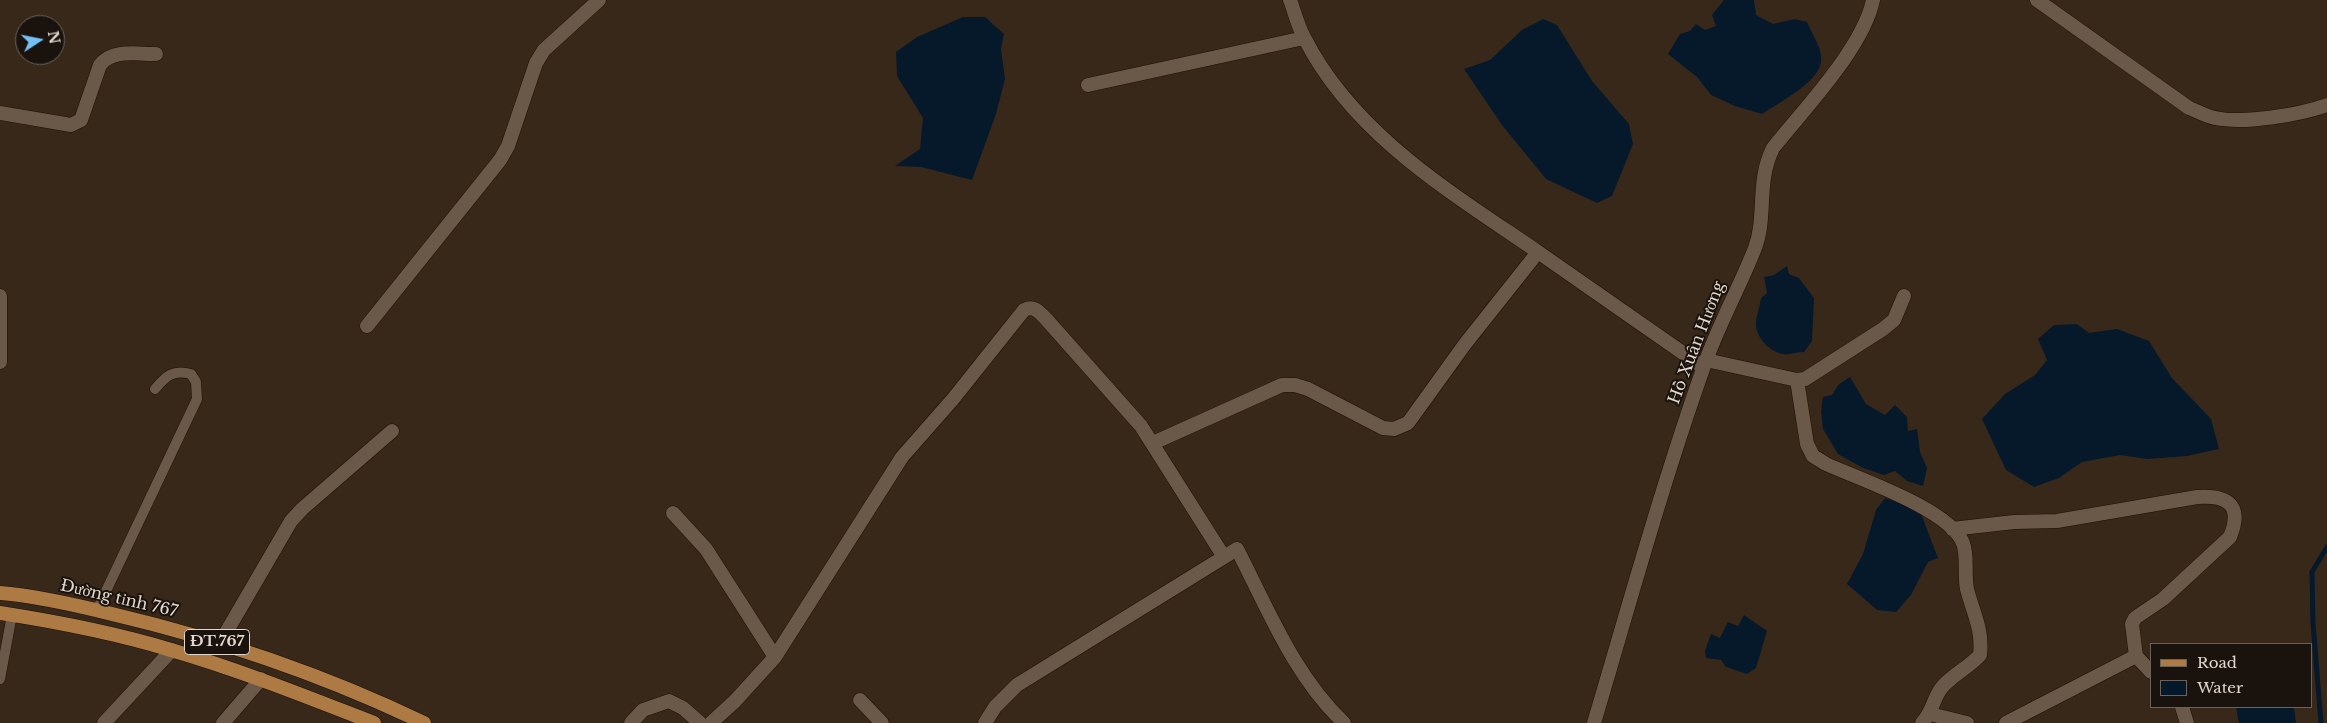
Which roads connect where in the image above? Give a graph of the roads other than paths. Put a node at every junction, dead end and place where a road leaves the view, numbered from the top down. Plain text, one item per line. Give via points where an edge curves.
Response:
1 (599, 0) edge
2 (1291, 0) edge
3 (1872, 0) edge
4 (2037, 0) edge
5 (1304, 38) junction
6 (156, 54) dead end
7 (1088, 85) dead end
8 (2327, 105) edge
9 (0, 113) edge
10 (1538, 252) junction
11 (0, 296) edge
12 (1904, 296) dead end
13 (367, 326) dead end
14 (0, 362) edge
15 (1705, 363) junction
16 (1797, 380) junction
17 (155, 390) dead end
18 (392, 431) dead end
19 (1153, 443) junction
20 (673, 513) dead end
21 (1952, 529) junction
22 (1224, 557) junction
23 (0, 593) edge
24 (98, 610) junction
25 (6, 614) edge
26 (220, 643) junction
27 (172, 650) junction
28 (775, 656) junction
29 (2136, 656) junction
30 (2150, 671) edge
31 (0, 679) edge
32 (261, 679) junction
33 (860, 700) dead end
34 (2182, 708) edge
35 (1926, 719) edge
36 (104, 723) edge
37 (223, 723) edge
38 (374, 723) edge
39 (424, 723) edge
40 (631, 723) edge
41 (700, 723) edge
42 (710, 723) edge
43 (882, 723) edge
44 (985, 723) edge
45 (1344, 723) edge
46 (1594, 723) edge
47 (1967, 723) edge
48 (2006, 723) edge
49 (2187, 723) edge

1 - 13 street via 544,50 536,63 508,146 500,160
2 - 5 street
3 - 15 street, Hồ Xuân Hương via 1870,12 1852,48 1773,148 1766,162 1756,245
4 - 8 street via 2189,108 2215,118 2274,117 2304,113
5 - 7 street
5 - 10 street via 1339,91 1365,121 1438,184
6 - 9 street via 118,54 106,58 100,65 81,120 71,125
10 - 15 street
10 - 19 street via 1408,422 1394,429 1383,428 1308,389 1282,385
11 - 14 street
12 - 16 street via 1894,320 1884,329 1818,372
15 - 16 street
15 - 46 street, Hồ Xuân Hương via 1664,486
16 - 21 street via 1806,444 1813,456 1924,507
17 - 24 lane via 168,374 182,372 191,374 196,382 197,399
18 - 26 street via 291,521
19 - 22 street
19 - 28 street via 1036,309 1024,310 954,399 902,457
20 - 28 street via 706,549
21 - 29 street via 2057,521 2198,497 2215,496 2227,501 2234,509 2236,523 2230,537 2163,599 2136,618 2131,631
21 - 35 street via 1963,543 1966,585 1980,626 1980,655 1943,686
22 - 44 street via 1016,685
22 - 45 street via 1237,549 1303,675
23 - 24 main road, Đường tỉnh 767 / ĐT.767
24 - 26 main road, Đường tỉnh 767 / ĐT.767
25 - 27 main road, ĐT.767 via 116,635
25 - 31 lane
26 - 39 main road, Đường tỉnh 767 / ĐT.767 via 301,672
27 - 32 main road, ĐT.767
27 - 36 street
28 - 42 street via 735,701
29 - 30 street
29 - 48 street
32 - 37 street
32 - 38 main road, ĐT.767
33 - 43 street
34 - 49 street
35 - 47 street
40 - 41 street via 643,710 668,701 683,708

